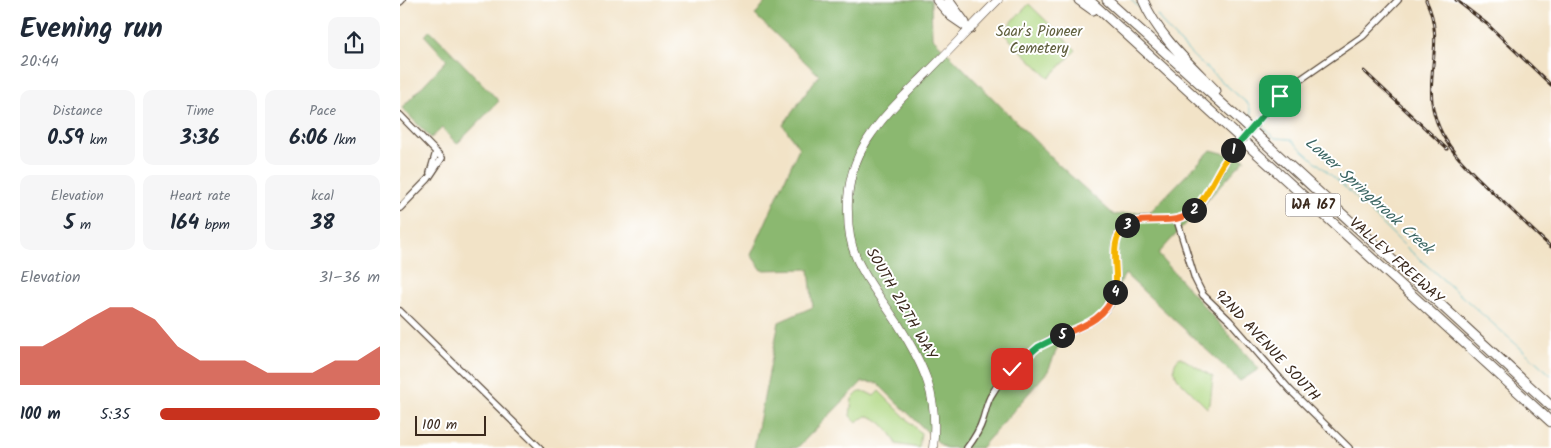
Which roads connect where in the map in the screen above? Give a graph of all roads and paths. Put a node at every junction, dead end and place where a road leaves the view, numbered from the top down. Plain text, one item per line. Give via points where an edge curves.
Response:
1 (937, 0) edge
2 (948, 0) edge
3 (998, 0) edge
4 (1079, 0) edge
5 (1089, 0) edge
6 (1107, 0) edge
7 (1143, 0) edge
8 (1398, 0) edge
9 (1117, 26) junction
10 (970, 29) junction
11 (400, 115) edge
12 (1238, 118) junction
13 (436, 152) junction
14 (420, 188) junction
15 (400, 208) edge
16 (1177, 220) junction
17 (400, 311) edge
18 (1551, 406) edge
19 (1551, 422) edge
20 (540, 448) edge
21 (933, 448) edge
22 (967, 448) edge
23 (1349, 448) edge

1 - 10 highway via 951,16
2 - 10 highway
3 - 10 main road, SOUTH 212TH WAY
4 - 9 highway
5 - 9 highway, VALLEY FREEWAY / WA 167
6 - 12 highway, VALLEY FREEWAY / WA 167
7 - 12 highway via 1164,35
8 - 16 street, bridge via 1363,36 1291,86 1230,153 1198,206
9 - 19 highway, VALLEY FREEWAY / WA 167
10 - 21 main road, SOUTH 212TH WAY via 870,135 853,168 847,203 856,258 929,381 935,419
11 - 13 street
12 - 18 highway, VALLEY FREEWAY / WA 167
13 - 14 street via 431,171
13 - 14 street via 442,158
14 - 15 street
16 - 22 street via 1135,222 1123,228 1114,247 1118,281 1106,311 1095,320 1048,341 1012,369 991,395 979,429
16 - 23 street, 92ND AVENUE SOUTH via 1202,295
17 - 20 street

